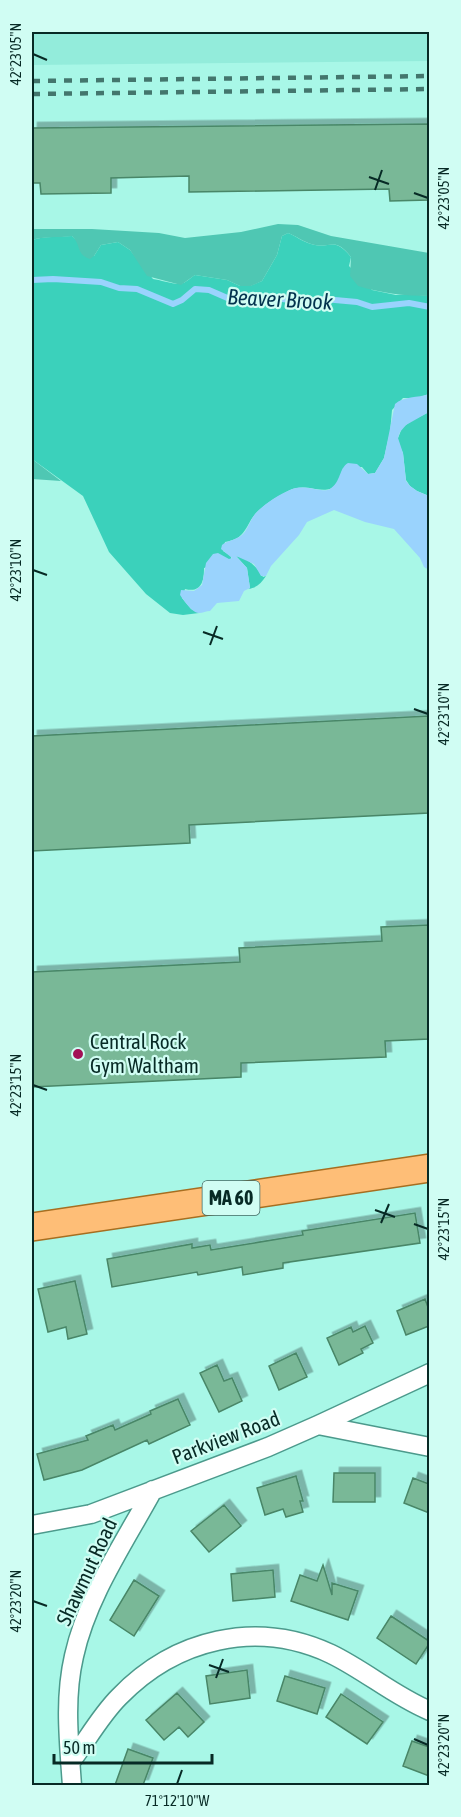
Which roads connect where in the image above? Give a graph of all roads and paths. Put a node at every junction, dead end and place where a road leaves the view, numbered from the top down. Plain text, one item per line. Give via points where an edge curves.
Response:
1 (429, 1168) edge
2 (32, 1227) edge
3 (429, 1373) edge
4 (318, 1425) junction
5 (429, 1447) edge
6 (153, 1490) junction
7 (32, 1525) edge
8 (429, 1711) edge
9 (70, 1763) junction
10 (72, 1785) edge

1 - 2 main road, MA 60
3 - 4 street, Parkview Road
4 - 5 street
4 - 6 street, Parkview Road
6 - 7 street, Parkview Road via 90,1514
6 - 9 street, Shawmut Road via 103,1582 74,1656 67,1716
8 - 9 street via 332,1654 309,1645 268,1637 224,1639 176,1654 135,1682 117,1699
9 - 10 street, Shawmut Road

